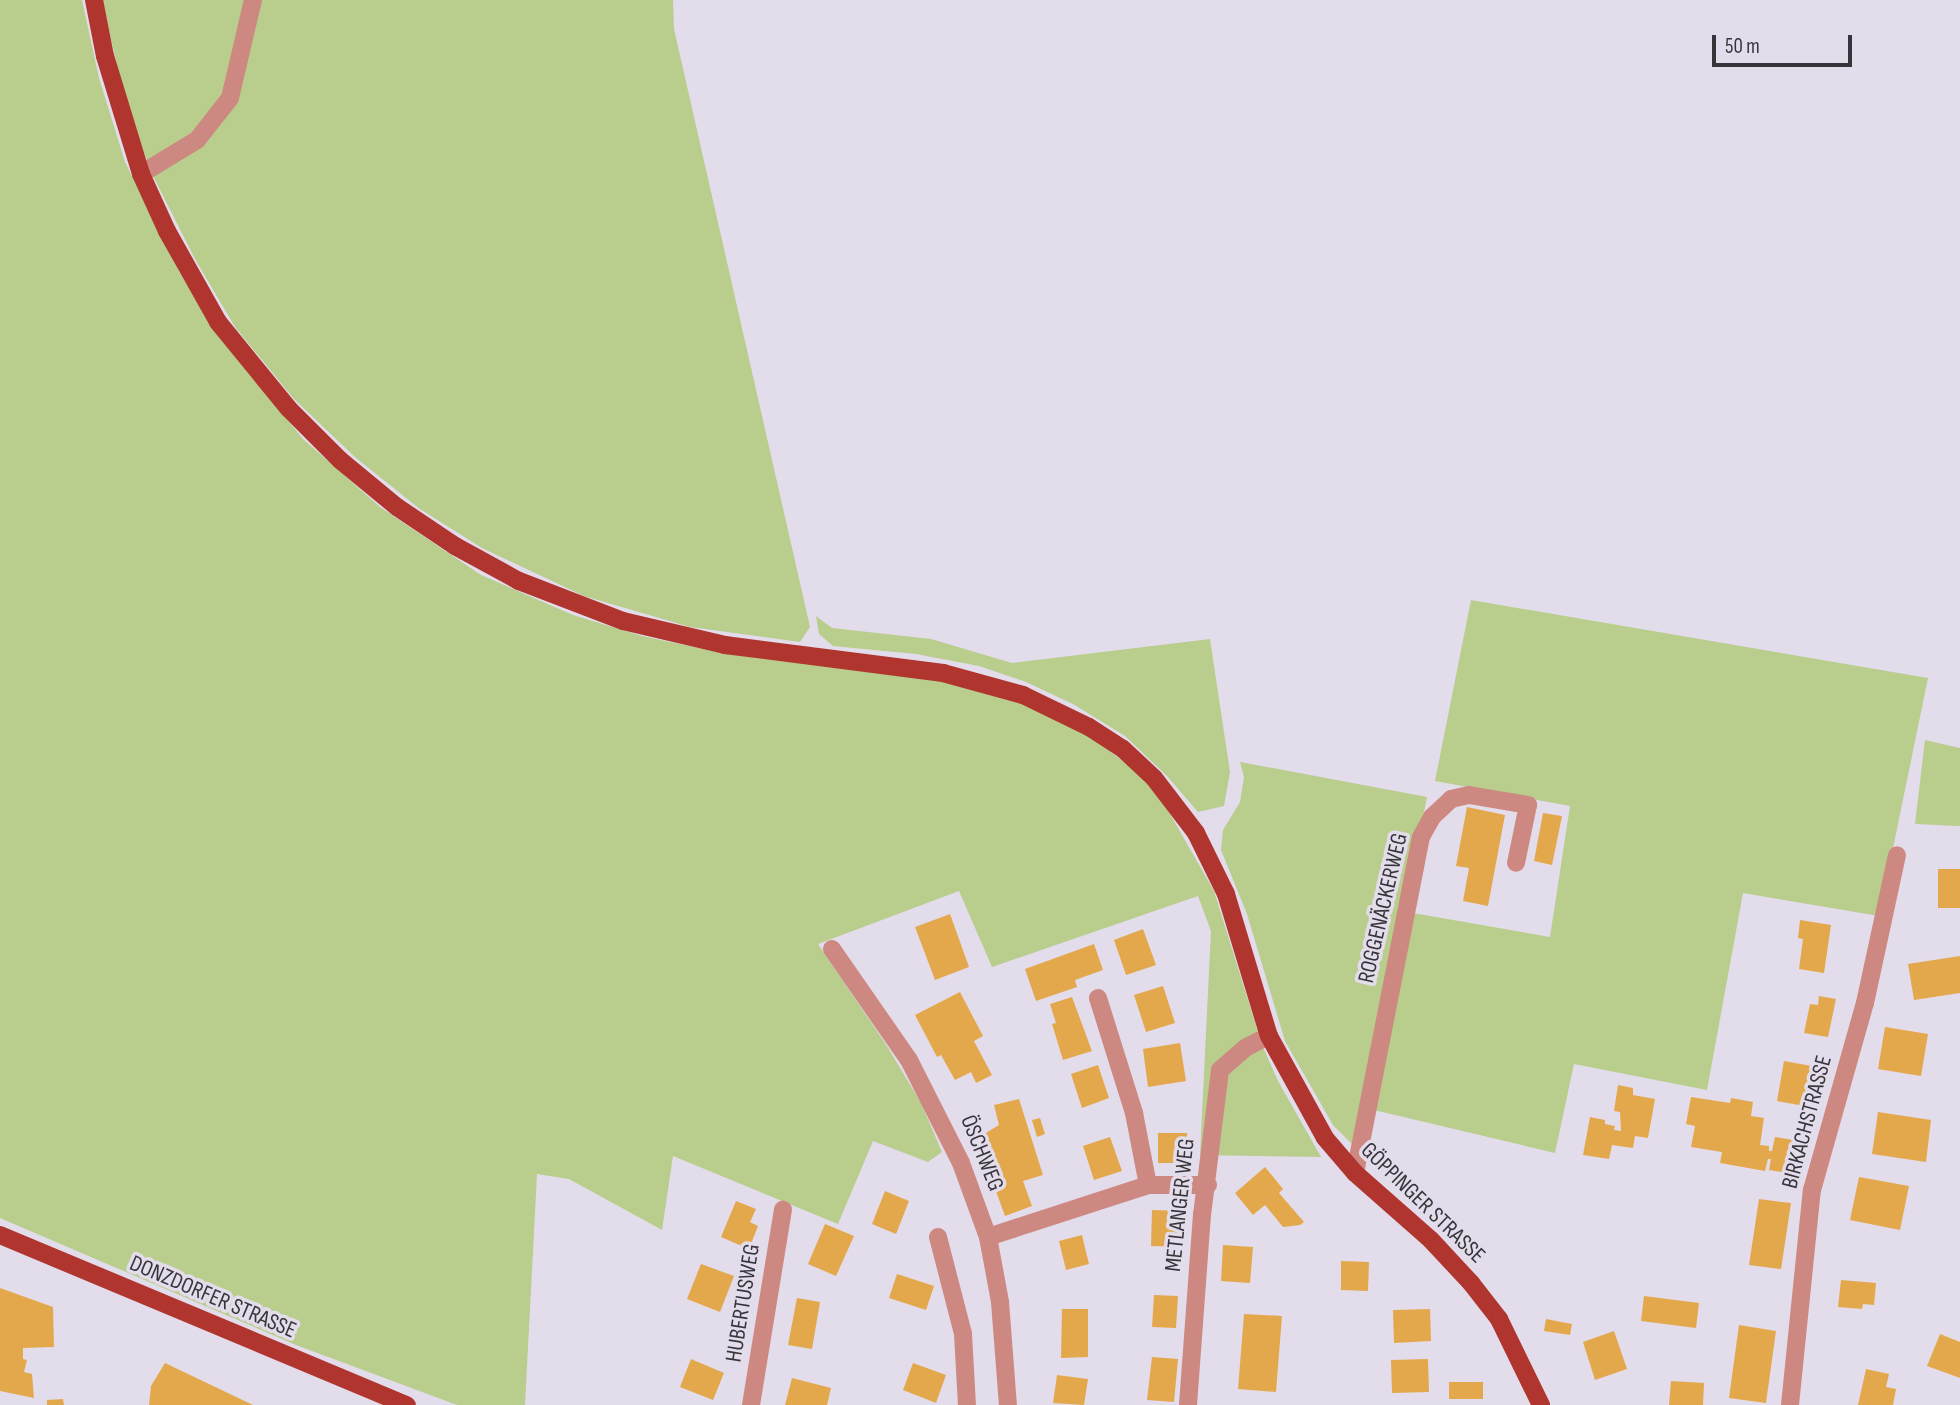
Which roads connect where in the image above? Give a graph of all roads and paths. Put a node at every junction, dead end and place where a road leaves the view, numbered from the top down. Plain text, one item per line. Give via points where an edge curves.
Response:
1 (94, 0) edge
2 (253, 0) edge
3 (141, 173) junction
4 (1897, 855) dead end
5 (1516, 863) dead end
6 (832, 949) dead end
7 (1098, 998) dead end
8 (1269, 1036) junction
9 (1355, 1173) junction
10 (1148, 1185) junction
11 (1208, 1185) junction
12 (783, 1209) dead end
13 (0, 1235) edge
14 (938, 1237) dead end
15 (988, 1237) junction
16 (407, 1405) edge
17 (751, 1405) edge
18 (967, 1405) edge
19 (1009, 1405) edge
20 (1188, 1405) edge
21 (1541, 1405) edge
22 (1790, 1405) edge

1 - 3 main road, GÖPPINGER STRASSE via 108,69
2 - 3 street via 230,98 197,140
3 - 8 main road, GÖPPINGER STRASSE via 167,231 218,322 289,410 397,507 455,546 572,603 665,632 724,645 930,671 990,684 1052,707 1122,749 1154,778 1196,833 1226,894
4 - 22 street, BIRKACHSTRASSE via 1865,1003 1812,1189
5 - 9 street, ROGGENÄCKERWEG via 1528,805 1469,795 1451,799 1432,817 1421,837
6 - 15 street, ÖSCHWEG via 909,1060 939,1114
7 - 10 street via 1134,1113
8 - 9 main road, GÖPPINGER STRASSE via 1325,1138
8 - 11 street, METLANGER WEG via 1245,1048 1220,1070
9 - 21 main road, GÖPPINGER STRASSE via 1431,1240 1471,1283 1499,1319
10 - 11 street
10 - 15 street
11 - 20 street, METLANGER WEG
12 - 17 street, HUBERTUSWEG
13 - 16 main road, DONZDORFER STRASSE
14 - 18 street via 963,1334
15 - 19 street, ÖSCHWEG via 1000,1301

